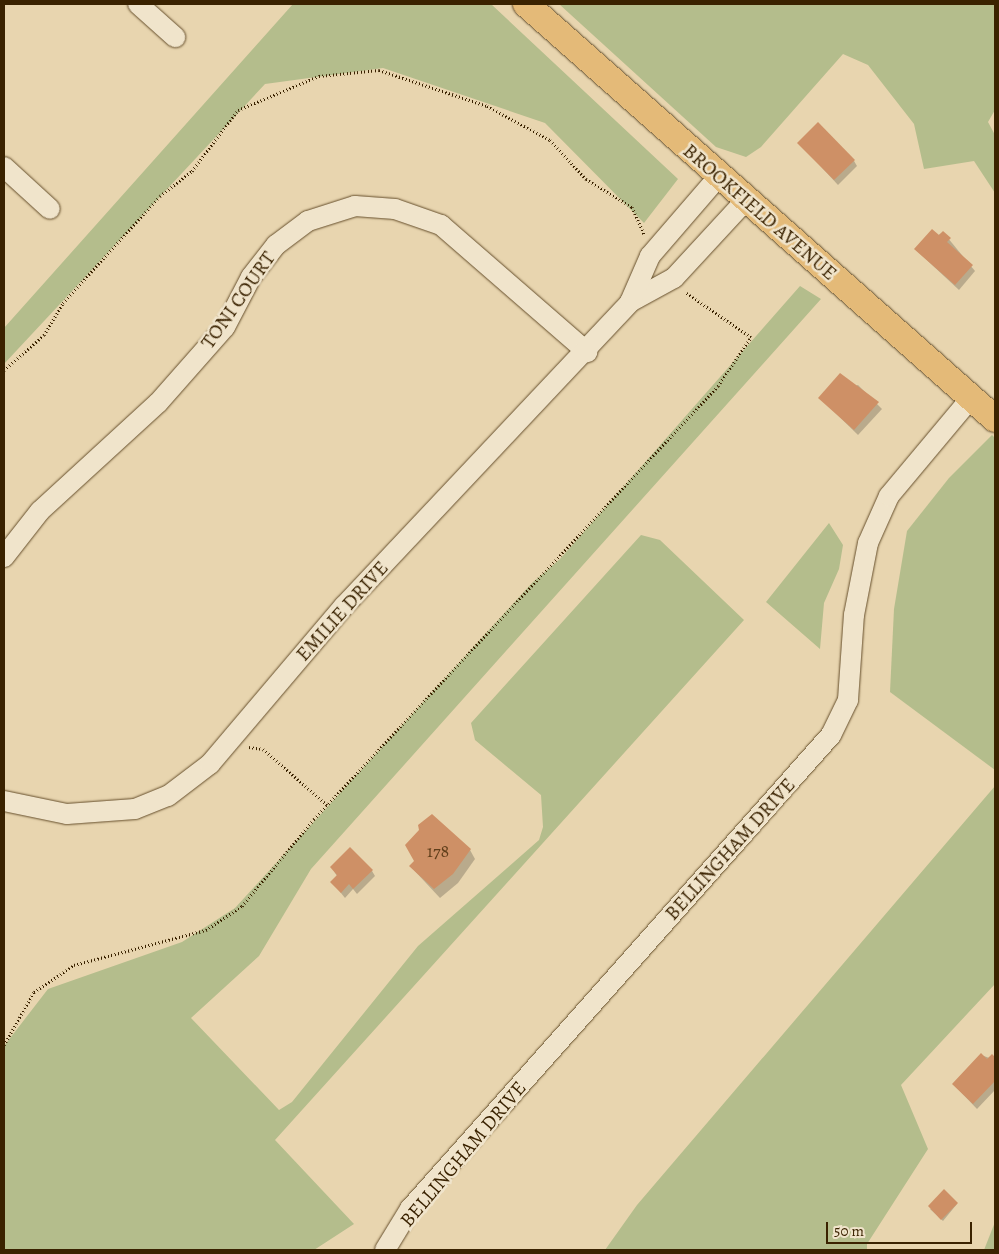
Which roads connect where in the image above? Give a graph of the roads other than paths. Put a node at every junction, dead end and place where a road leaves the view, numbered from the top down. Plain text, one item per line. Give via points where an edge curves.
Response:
1 (138, 4) edge
2 (526, 4) edge
3 (175, 37) dead end
4 (4, 167) edge
5 (719, 176) junction
6 (746, 200) junction
7 (50, 209) dead end
8 (652, 241) junction
9 (684, 267) junction
10 (630, 302) junction
11 (587, 352) junction
12 (971, 398) junction
13 (995, 419) edge
14 (4, 557) edge
15 (4, 801) edge
16 (385, 1250) edge

1 - 3 street
2 - 5 main road, BROOKFIELD AVENUE
4 - 7 street
5 - 6 main road, BROOKFIELD AVENUE
5 - 8 street, EMILIE DRIVE
6 - 9 street, EMILIE DRIVE
6 - 12 main road, BROOKFIELD AVENUE
8 - 9 street
8 - 10 street, EMILIE DRIVE
9 - 10 street, EMILIE DRIVE
10 - 11 street, EMILIE DRIVE
11 - 14 street, TONI COURT via 441,225 395,209 355,206 308,222 276,245 251,277 225,327 158,403 40,511
11 - 15 street, EMILIE DRIVE via 344,606 210,764 168,796 135,809 68,814
12 - 13 main road, BROOKFIELD AVENUE
12 - 16 street, BELLINGHAM DRIVE via 889,496 868,543 854,615 848,700 831,735 410,1209

